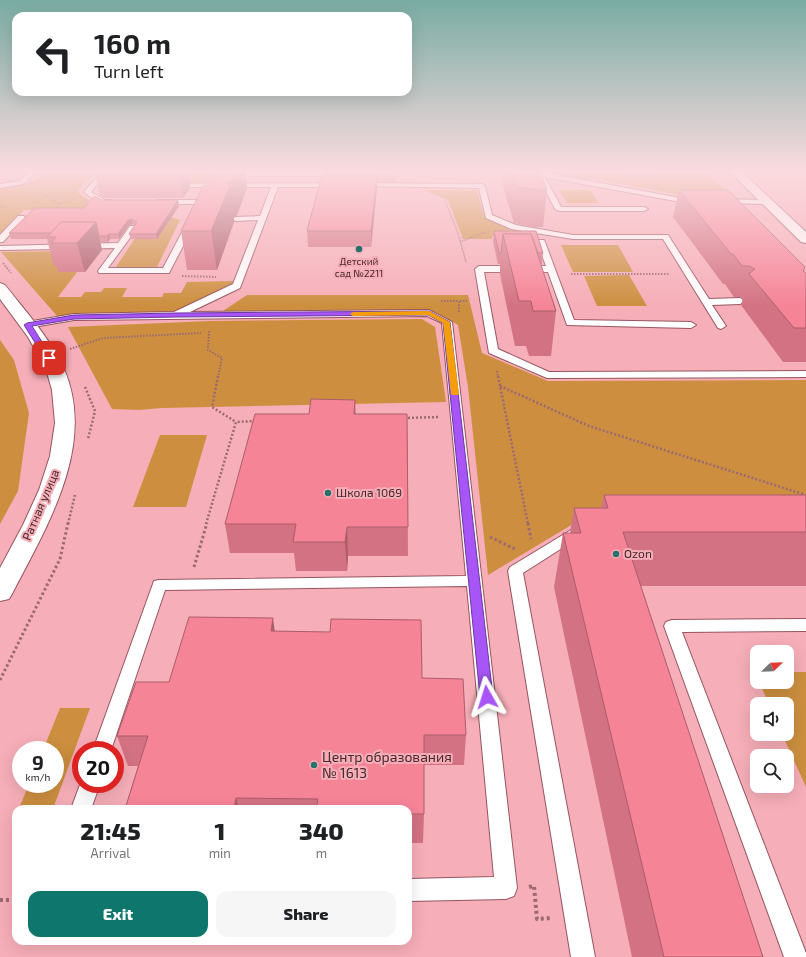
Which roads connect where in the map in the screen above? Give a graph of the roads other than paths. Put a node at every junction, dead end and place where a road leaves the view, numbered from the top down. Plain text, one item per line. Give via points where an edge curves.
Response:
1 (490, 217) edge
2 (782, 217) edge
3 (21, 218) dead end
4 (262, 218) joint
5 (194, 219) joint
6 (204, 219) edge
7 (236, 219) dead end
8 (133, 228) edge
9 (806, 239) edge
10 (0, 240) edge
11 (541, 242) edge
12 (119, 245) junction
13 (0, 248) edge
14 (551, 272) junction
15 (0, 288) edge
16 (740, 301) dead end
17 (706, 302) junction
18 (176, 315) junction
19 (27, 325) junction
20 (691, 325) dead end
21 (721, 326) dead end
22 (806, 374) edge
23 (592, 524) edge
24 (475, 581) junction
25 (0, 592) edge
26 (806, 625) edge
27 (105, 741) edge
28 (87, 793) edge
29 (82, 805) edge
30 (412, 890) edge
31 (583, 957) edge
32 (796, 957) edge

1 - 17 lane via 514,227 573,237 665,237
2 - 9 street
3 - 10 lane
4 - 7 lane
4 - 18 lane via 237,286
5 - 6 lane
5 - 12 lane via 166,270 102,270
8 - 12 lane
11 - 14 lane
12 - 13 lane
14 - 20 lane via 570,324
14 - 22 lane via 479,269 493,351 547,375
15 - 19 street, Ратная улица
16 - 17 lane
17 - 21 lane
18 - 19 lane via 74,317
18 - 24 lane via 429,313 447,322
19 - 25 street, Ратная улица via 55,369 63,395 61,455 48,495
23 - 31 lane via 515,571
24 - 27 lane via 159,585
24 - 30 lane via 506,888
26 - 32 lane via 672,626
28 - 29 lane

